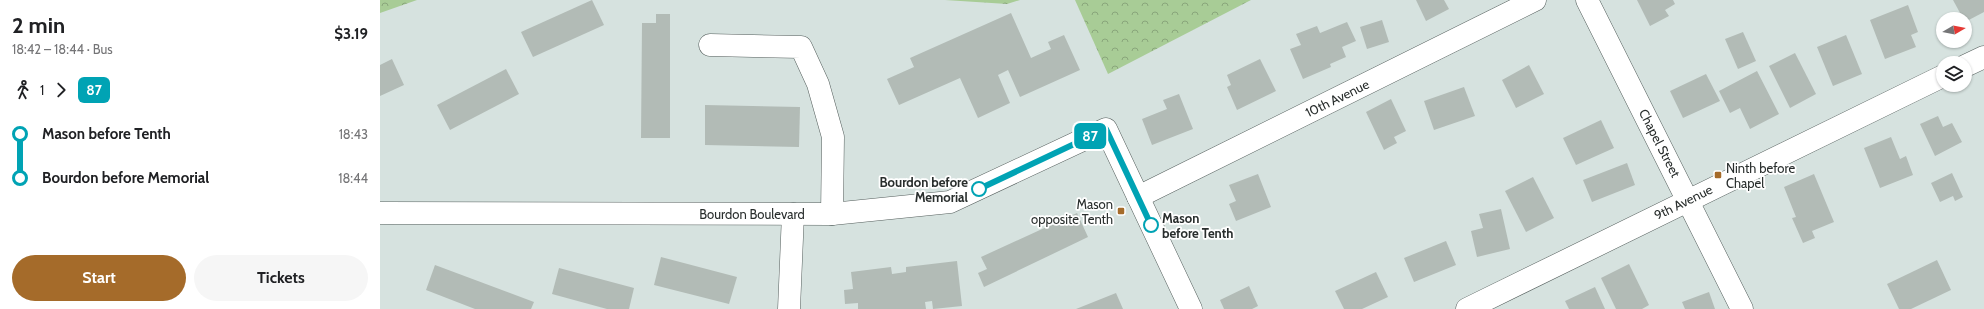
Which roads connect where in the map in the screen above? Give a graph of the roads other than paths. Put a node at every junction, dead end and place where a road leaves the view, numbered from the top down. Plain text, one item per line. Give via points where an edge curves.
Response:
1 (1535, 0) edge
2 (1588, 0) edge
3 (710, 45) dead end
4 (1984, 57) edge
5 (1972, 63) edge
6 (1936, 79) edge
7 (1138, 197) junction
8 (1688, 199) junction
9 (380, 212) edge
10 (793, 214) junction
11 (832, 214) junction
12 (789, 309) edge
13 (1191, 309) edge
14 (1467, 309) edge
15 (1742, 309) edge

1 - 7 street, 10th Avenue
2 - 8 street, Chapel Street
3 - 11 street via 801,47 818,84 833,137
4 - 5 street
6 - 8 street, 9th Avenue
7 - 11 street, Bourdon Boulevard via 1106,129 950,202
7 - 13 street
8 - 14 street, 9th Avenue
8 - 15 street, Chapel Street
9 - 10 street, Bourdon Boulevard
10 - 11 street, Bourdon Boulevard
10 - 12 street

